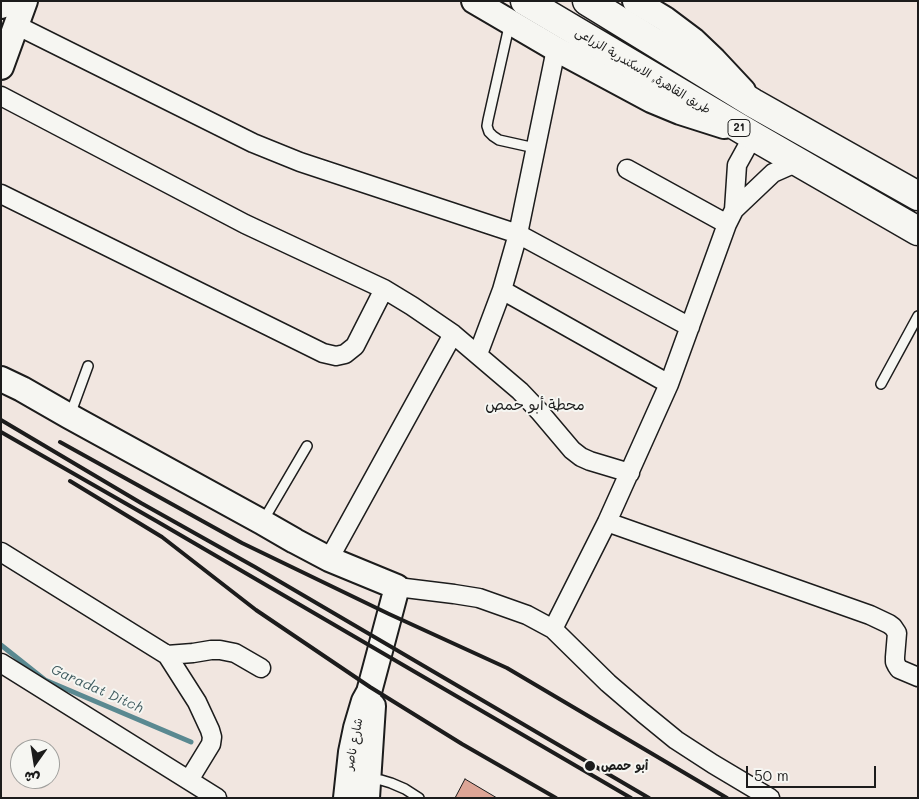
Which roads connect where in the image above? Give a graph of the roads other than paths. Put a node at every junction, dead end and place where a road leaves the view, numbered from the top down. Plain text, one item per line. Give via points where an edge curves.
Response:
1 (3, 1) edge
2 (25, 1) edge
3 (474, 1) edge
4 (587, 1) edge
5 (635, 1) edge
6 (1, 6) edge
7 (517, 12) edge
8 (16, 26) junction
9 (556, 49) junction
10 (1, 67) edge
11 (1, 96) edge
12 (754, 103) junction
13 (747, 133) junction
14 (535, 148) junction
15 (798, 162) junction
16 (627, 169) dead end
17 (1, 194) edge
18 (918, 196) edge
19 (730, 217) junction
20 (918, 231) edge
21 (518, 234) junction
22 (384, 289) junction
23 (502, 290) junction
24 (918, 316) edge
25 (690, 327) junction
26 (454, 334) junction
27 (478, 354) junction
28 (1, 364) edge
29 (88, 366) dead end
30 (12, 384) edge
31 (669, 384) junction
32 (880, 384) dead end
33 (69, 416) junction
34 (307, 446) dead end
35 (630, 473) junction
36 (262, 522) junction
37 (607, 522) junction
38 (1, 552) edge
39 (329, 559) junction
40 (396, 587) junction
41 (553, 629) junction
42 (167, 655) junction
43 (1, 663) edge
44 (261, 668) dead end
45 (918, 678) edge
46 (369, 692) junction
47 (189, 780) junction
48 (368, 789) edge
49 (217, 798) edge
50 (346, 798) edge
51 (420, 798) edge
52 (770, 798) edge

1 - 6 street
2 - 8 street
3 - 7 street
4 - 12 highway, 21
5 - 12 street via 665,18 693,40
7 - 9 street
7 - 13 highway, طريق القاهرة, الاسكندرية الزراعى / 21 via 562,23
7 - 14 lane via 488,126 499,140
8 - 10 street
8 - 21 street via 253,143 300,162
9 - 13 street via 650,100
9 - 14 street
11 - 22 street via 244,224
12 - 18 highway, 21
13 - 15 highway, طريق القاهرة, الاسكندرية الزراعى / 21
13 - 19 street via 737,165
14 - 21 street
15 - 19 street via 773,173
15 - 20 highway, طريق القاهرة, الاسكندرية الزراعى / 21
16 - 19 street
17 - 22 street via 323,353 336,356 355,346
19 - 25 street
21 - 23 street
21 - 25 street
22 - 26 street
23 - 27 street
23 - 31 street
24 - 32 lane
25 - 31 street
26 - 27 street
26 - 39 street
27 - 35 street via 520,391 576,454 590,462
28 - 30 street
29 - 33 lane
30 - 33 street
31 - 35 street
33 - 36 street
34 - 36 lane
35 - 37 street
36 - 39 street
37 - 41 street
37 - 45 street via 889,624 898,636 897,666
38 - 42 street
39 - 40 street
40 - 41 street via 479,598 527,615
40 - 46 street, شارع ناصر
41 - 52 street via 608,683 676,740
42 - 44 street via 220,650 235,653
42 - 47 street via 197,702 210,730 211,744
43 - 47 street
46 - 48 street, شارع ناصر via 374,703
46 - 50 street, شارع ناصر via 356,728
47 - 49 street
48 - 51 lane via 381,780

